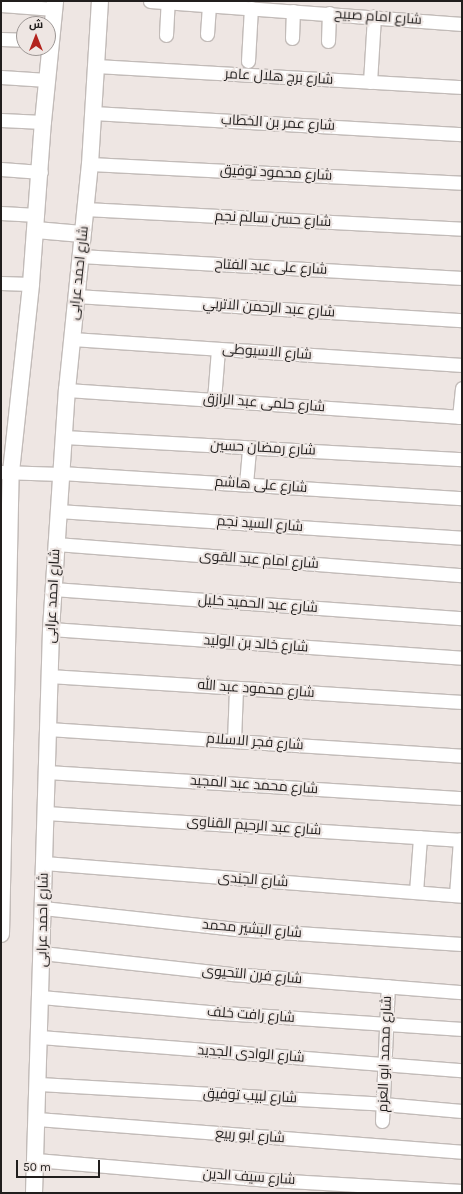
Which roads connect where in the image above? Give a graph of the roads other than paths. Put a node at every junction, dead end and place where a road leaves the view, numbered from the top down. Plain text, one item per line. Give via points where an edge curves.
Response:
1 (100, 1) edge
2 (150, 1) edge
3 (168, 2) junction
4 (1, 5) edge
5 (55, 5) edge
6 (209, 5) junction
7 (251, 8) junction
8 (293, 11) junction
9 (329, 13) junction
10 (53, 16) edge
11 (374, 16) junction
12 (462, 24) edge
13 (207, 34) dead end
14 (166, 35) dead end
15 (292, 38) dead end
16 (1, 39) edge
17 (16, 40) edge
18 (328, 41) dead end
19 (48, 56) edge
20 (248, 61) dead end
21 (96, 66) junction
22 (1, 77) edge
23 (47, 80) junction
24 (370, 82) junction
25 (462, 87) edge
26 (93, 113) junction
27 (1, 120) edge
28 (43, 122) junction
29 (462, 134) edge
30 (90, 164) junction
31 (1, 169) edge
32 (40, 172) junction
33 (462, 183) edge
34 (85, 209) junction
35 (1, 213) edge
36 (36, 223) junction
37 (462, 229) edge
38 (82, 234) junction
39 (80, 256) junction
40 (462, 278) edge
41 (1, 283) edge
42 (31, 284) junction
43 (76, 296) junction
44 (462, 320) edge
45 (72, 339) junction
46 (218, 349) junction
47 (462, 365) edge
48 (462, 388) edge
49 (67, 390) junction
50 (214, 400) junction
51 (461, 417) edge
52 (64, 437) junction
53 (249, 448) junction
54 (462, 459) edge
55 (6, 472) edge
56 (61, 474) junction
57 (246, 484) junction
58 (462, 498) edge
59 (58, 511) junction
60 (462, 538) edge
61 (56, 544) junction
62 (462, 576) edge
63 (5, 578) edge
64 (53, 589) junction
65 (462, 618) edge
66 (5, 627) edge
67 (51, 629) junction
68 (462, 658) edge
69 (4, 672) edge
70 (49, 676) junction
71 (236, 688) junction
72 (462, 702) edge
73 (4, 717) edge
74 (48, 729) junction
75 (234, 741) junction
76 (462, 756) edge
77 (47, 772) junction
78 (2, 773) edge
79 (462, 798) edge
80 (46, 813) junction
81 (2, 819) edge
82 (420, 837) junction
83 (461, 839) edge
84 (44, 864) junction
85 (2, 874) edge
86 (416, 892) junction
87 (459, 896) edge
88 (43, 908) junction
89 (1, 920) edge
90 (1, 934) edge
91 (462, 944) edge
92 (42, 953) junction
93 (388, 986) junction
94 (462, 992) edge
95 (41, 997) junction
96 (387, 1024) junction
97 (462, 1029) edge
98 (40, 1037) junction
99 (386, 1064) junction
100 (462, 1070) edge
101 (39, 1084) junction
102 (383, 1104) junction
103 (462, 1111) edge
104 (37, 1119) junction
105 (382, 1121) dead end
106 (462, 1152) edge
107 (36, 1160) junction
108 (462, 1191) edge
109 (34, 1193) edge

1 - 21 street, شارع احمد عرابى
2 - 3 street, شارع امام صبيح
3 - 6 street, شارع امام صبيح
3 - 14 street
4 - 5 street
5 - 10 street
6 - 7 street, شارع امام صبيح
6 - 13 street
7 - 8 street, شارع امام صبيح
7 - 20 street
8 - 9 street, شارع امام صبيح
8 - 15 street
9 - 11 street, شارع امام صبيح
9 - 18 street
11 - 12 street, شارع امام صبيح
11 - 24 street
16 - 17 street
19 - 23 street
21 - 24 street, شارع برج هلال عامر
21 - 26 street, شارع احمد عرابى
22 - 23 street
23 - 28 street
24 - 25 street, شارع برج هلال عامر
26 - 29 street, شارع عمر بن الخطاب
26 - 30 street, شارع احمد عرابى
27 - 28 street
28 - 32 street
30 - 33 street, شارع محمود توفيق
30 - 34 street, شارع احمد عرابى
31 - 32 street
32 - 36 street
34 - 37 street, شارع حسن سالم نجم
34 - 38 street, شارع احمد عرابى
35 - 36 street
36 - 38 street
36 - 42 street
38 - 39 street, شارع احمد عرابى
39 - 40 street, شارع على عبد الفتاح
39 - 43 street, شارع احمد عرابى
41 - 42 street
42 - 55 street
43 - 44 street, شارع عبد الرحمن الاتربي
43 - 45 street, شارع احمد عرابى
45 - 46 street, شارع الاسيوطى
45 - 49 street, شارع احمد عرابى
46 - 47 street, شارع الاسيوطى
46 - 50 street
48 - 51 street
49 - 50 street, شارع حلمى عبد الرازق
49 - 52 street, شارع احمد عرابى
50 - 51 street, شارع حلمى عبد الرازق
52 - 53 street, شارع رمضان حسين
52 - 56 street, شارع احمد عرابى
53 - 54 street, شارع رمضان حسين
53 - 57 street
55 - 56 street, شارع على هاشم
55 - 63 street
56 - 57 street, شارع على هاشم
56 - 59 street, شارع احمد عرابى
57 - 58 street, شارع على هاشم
59 - 60 street, شارع السيد نجم
59 - 61 street, شارع احمد عرابى
61 - 62 street, شارع امام عبد القوى
61 - 64 street, شارع احمد عرابى
63 - 66 street
64 - 65 street, شارع عبد الحميد خليل
64 - 67 street, شارع احمد عرابى
66 - 69 street
67 - 68 street, شارع خالد بن الوليد
67 - 70 street, شارع احمد عرابى
69 - 73 street
70 - 71 street, شارع محمود عبد الله
70 - 74 street, شارع احمد عرابى
71 - 72 street, شارع محمود عبد الله
71 - 75 street
73 - 78 street
74 - 75 street, شارع فجر الاسلام
74 - 77 street, شارع احمد عرابى
75 - 76 street, شارع فجر الاسلام
77 - 79 street, شارع محمد عبد المجيد
77 - 80 street, شارع احمد عرابى
78 - 81 street
80 - 82 street, شارع عبد الرحيم القناوى
80 - 84 street, شارع احمد عرابى
81 - 85 street
82 - 83 street, شارع عبد الرحيم القناوى
82 - 86 street
83 - 87 street
84 - 86 street, شارع الجندى
84 - 88 street, شارع احمد عرابى
85 - 89 street
86 - 87 street, شارع الجندى
88 - 91 street, شارع البشير محمد via 236,929
88 - 92 street, شارع احمد عرابى
89 - 90 street
92 - 93 street, شارع فرن التحيوى via 231,974
92 - 95 street, شارع احمد عرابى
93 - 94 street, شارع فرن التحيوى
93 - 96 street, شارع محمد ابو العزم
95 - 96 street, شارع رافت خلف
95 - 98 street, شارع احمد عرابى
96 - 97 street, شارع رافت خلف
96 - 99 street, شارع محمد ابو العزم
98 - 99 street, شارع الوادى الجديد
98 - 101 street, شارع احمد عرابى
99 - 100 street, شارع الوادى الجديد
99 - 102 street, شارع محمد ابو العزم
101 - 102 street, شارع لبيب توفيق
101 - 104 street, شارع احمد عرابى
102 - 103 street, شارع لبيب توفيق
102 - 105 street, شارع محمد ابو العزم
104 - 106 street, شارع ابو ربيع
104 - 107 street, شارع احمد عرابى
107 - 108 street, شارع سيف الدين via 271,1180
107 - 109 street, شارع احمد عرابى

